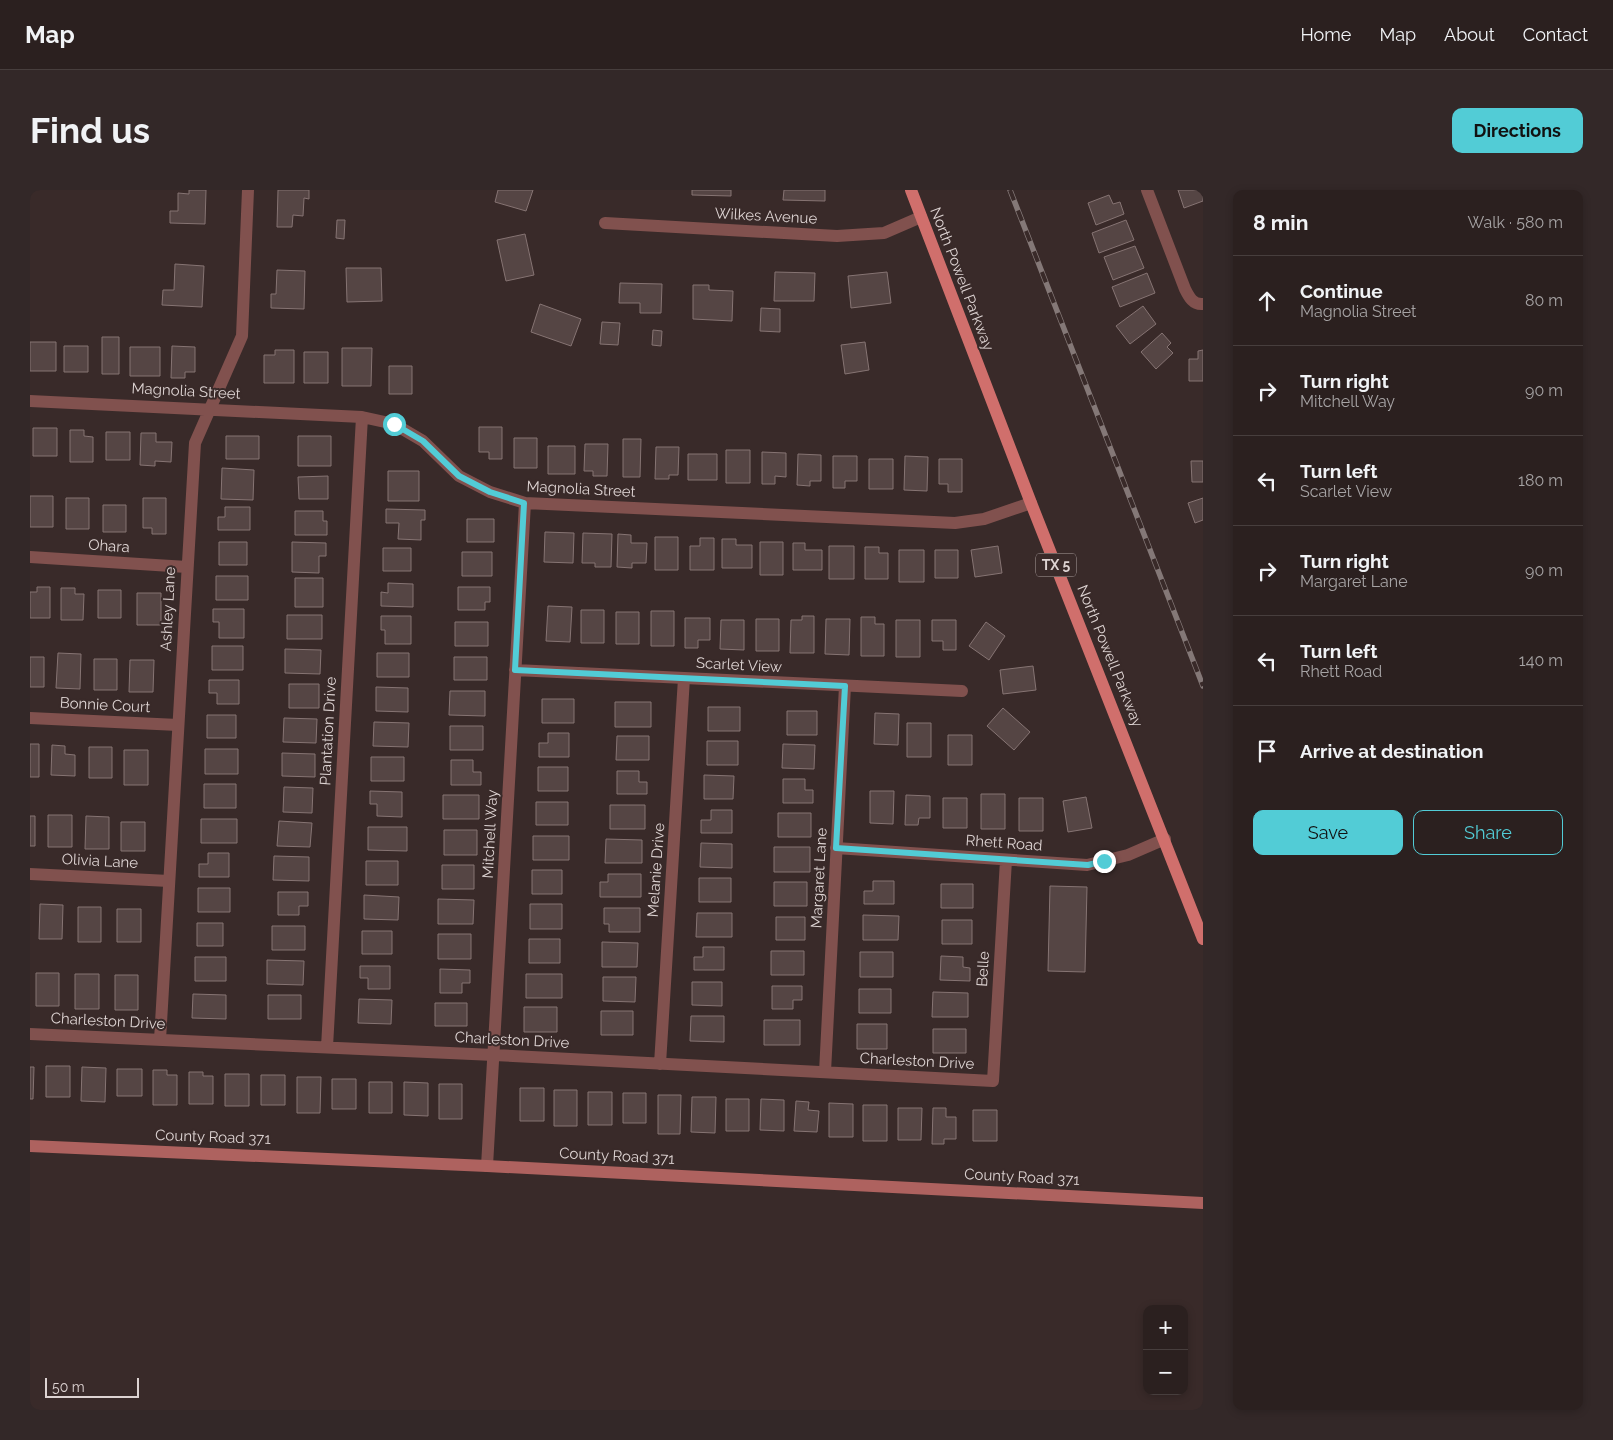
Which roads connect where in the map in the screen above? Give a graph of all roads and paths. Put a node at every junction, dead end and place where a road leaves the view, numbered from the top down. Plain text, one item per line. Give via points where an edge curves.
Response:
1 (248, 190) edge
2 (911, 190) edge
3 (1147, 190) edge
4 (921, 217) junction
5 (605, 223) dead end
6 (1200, 304) edge
7 (30, 401) edge
8 (209, 408) junction
9 (362, 417) junction
10 (524, 503) junction
11 (1031, 503) junction
12 (30, 557) edge
13 (187, 568) junction
14 (515, 670) junction
15 (684, 678) junction
16 (845, 686) junction
17 (962, 691) dead end
18 (30, 718) edge
19 (178, 725) junction
20 (1165, 839) junction
21 (836, 848) junction
22 (1006, 860) junction
23 (30, 874) edge
24 (169, 881) junction
25 (1203, 939) edge
26 (30, 1034) edge
27 (160, 1040) junction
28 (327, 1047) junction
29 (494, 1055) junction
30 (660, 1064) junction
31 (825, 1072) junction
32 (992, 1081) joint
33 (30, 1146) edge
34 (487, 1166) junction
35 (1203, 1203) edge

1 - 8 street, Ashley Lane via 242,336
2 - 4 main road, North Powell Parkway / TX 5
3 - 6 street via 1184,289 1191,300
4 - 5 street, Wilkes Avenue via 884,234 837,236
4 - 11 main road, North Powell Parkway / TX 5
7 - 8 street, Magnolia Street
8 - 9 street, Magnolia Street
8 - 13 street, Ashley Lane via 195,443
9 - 10 street, Magnolia Street via 394,424 423,441 459,476 490,492
9 - 28 street, Plantation Drive
10 - 11 street, Magnolia Street via 955,523 984,519
10 - 14 street, Mitchell Way
11 - 20 main road, North Powell Parkway / TX 5
12 - 13 street, Ohara
13 - 19 street, Ashley Lane
14 - 15 street, Scarlet View
14 - 29 street, Mitchell Way
15 - 16 street, Scarlet View
15 - 30 street, Melanie Drive
16 - 17 street, Scarlet View
16 - 21 street, Margaret Lane
18 - 19 street, Bonnie Court
19 - 24 street, Ashley Lane
20 - 22 street, Rhett Road via 1128,855 1088,865
20 - 25 main road, North Powell Parkway / TX 5
21 - 22 street, Rhett Road
21 - 31 street, Margaret Lane
22 - 32 street, Belle
23 - 24 street, Olivia Lane
24 - 27 street, Ashley Lane
26 - 27 street, Charleston Drive
27 - 28 street, Charleston Drive
28 - 29 street, Charleston Drive
29 - 30 street, Charleston Drive
29 - 34 street, Mitchell Way
30 - 31 street, Charleston Drive
31 - 32 street, Charleston Drive
33 - 34 street, County Road 371
34 - 35 street, County Road 371

